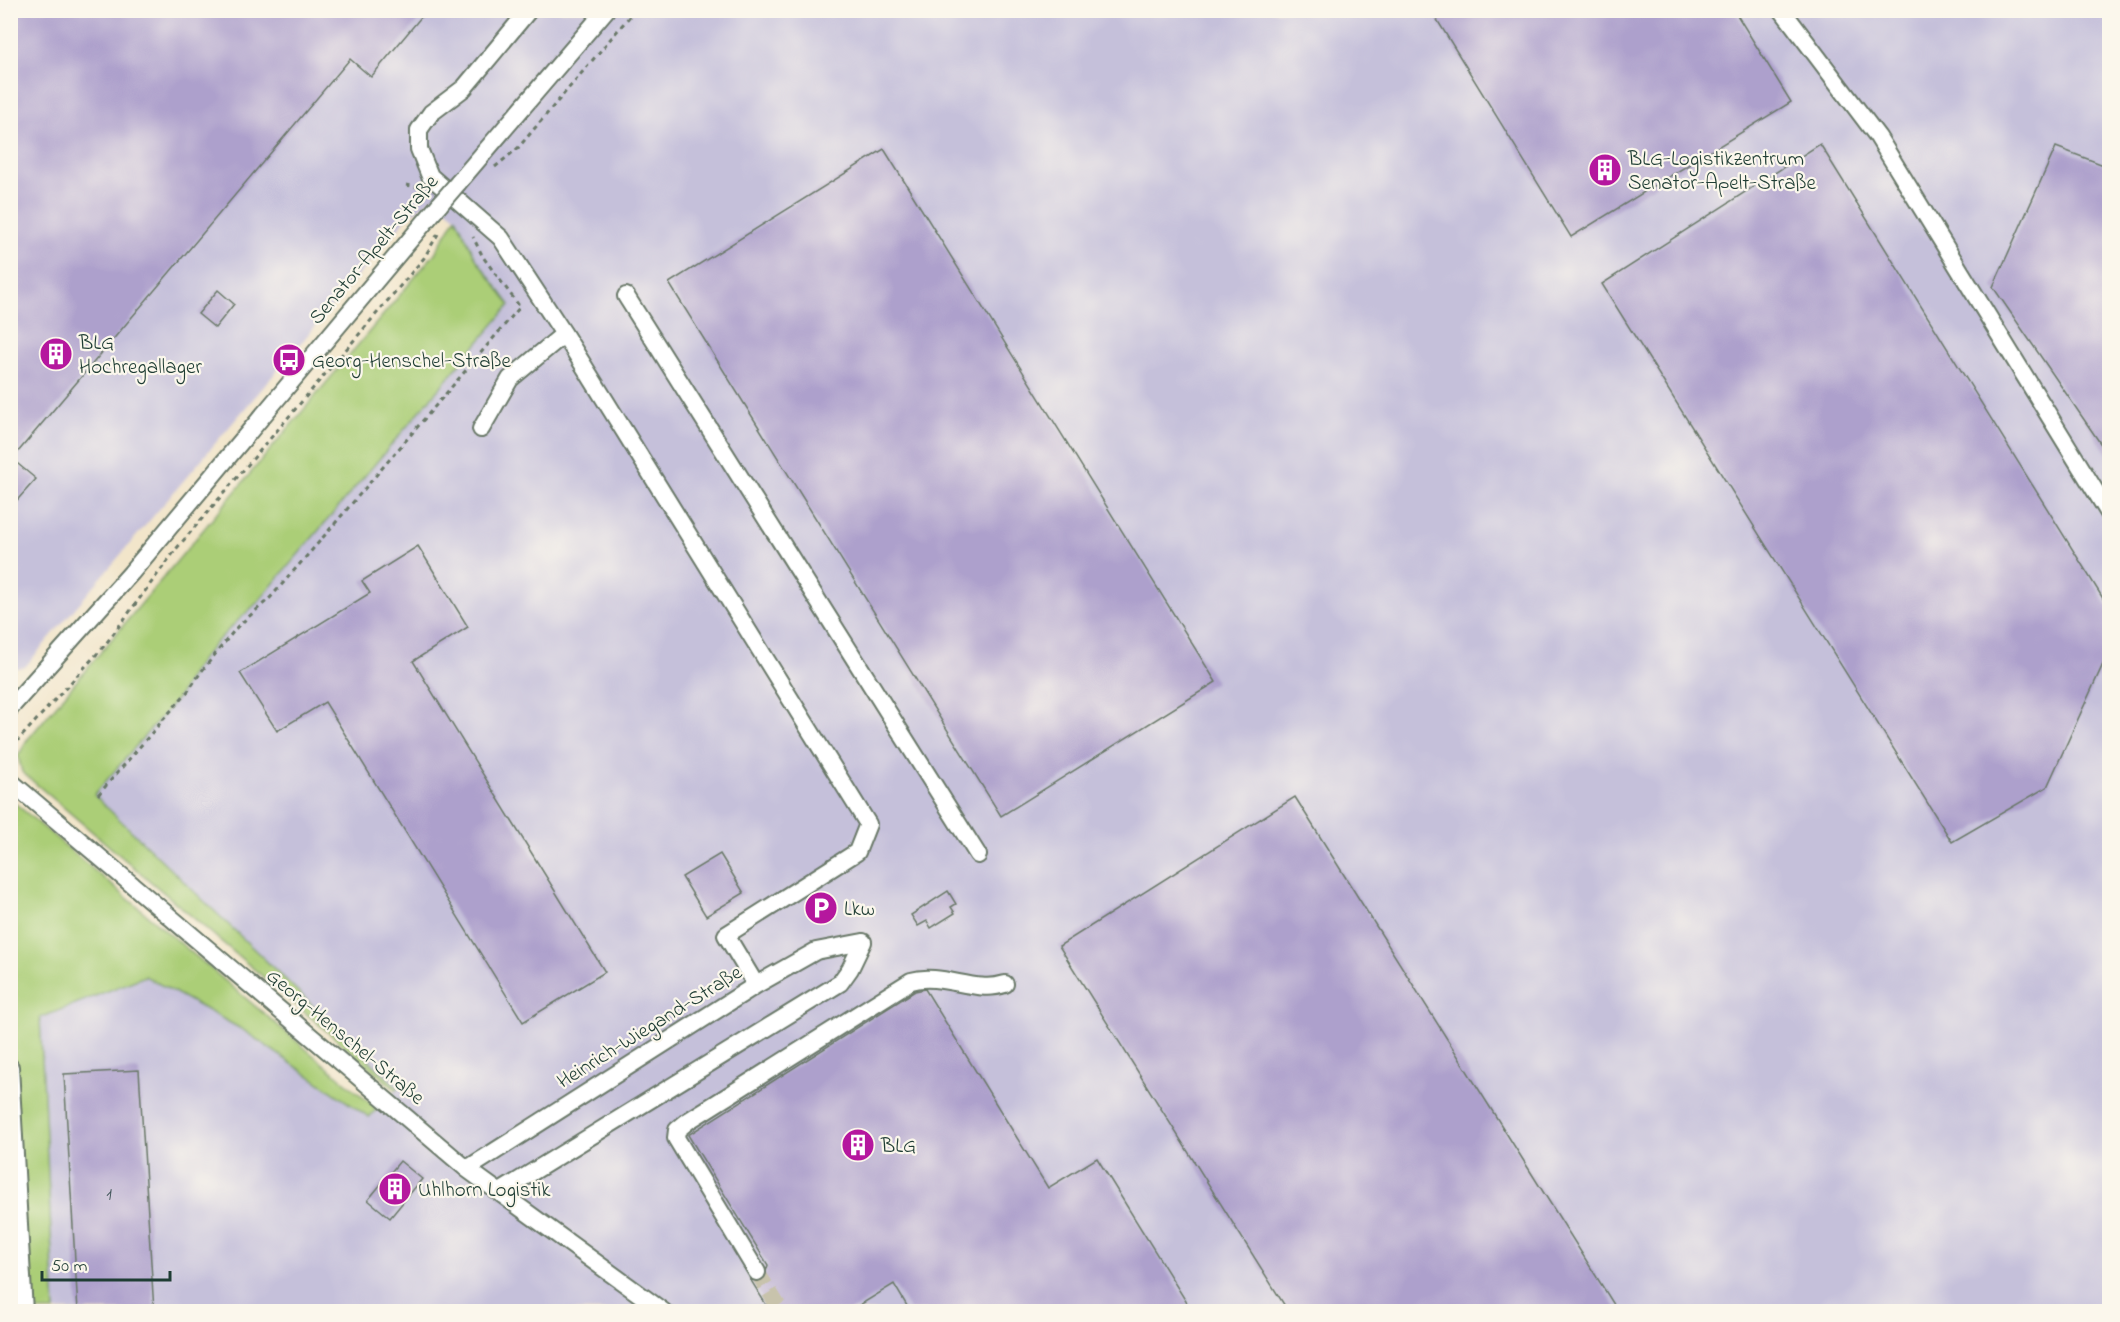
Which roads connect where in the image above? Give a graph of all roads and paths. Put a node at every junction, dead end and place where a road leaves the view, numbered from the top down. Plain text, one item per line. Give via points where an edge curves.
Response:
1 (529, 10) edge
2 (606, 10) edge
3 (635, 10) edge
4 (1782, 10) edge
5 (491, 171) dead end
6 (426, 182) junction
7 (406, 185) dead end
8 (439, 232) dead end
9 (472, 237) dead end
10 (626, 296) dead end
11 (564, 334) junction
12 (481, 429) dead end
13 (2109, 515) edge
14 (10, 708) edge
15 (10, 749) edge
16 (10, 781) edge
17 (98, 795) dead end
18 (978, 855) dead end
19 (1005, 984) dead end
20 (756, 985) junction
21 (10, 1067) edge
22 (467, 1169) junction
23 (500, 1192) junction
24 (757, 1272) tunnel mouth
25 (24, 1311) edge
26 (664, 1311) edge

1 - 6 street via 464,88 431,113 419,130
2 - 14 street, Senator-Apelt-Straße, bridge via 131,573
3 - 5 path via 518,148
4 - 13 street via 1878,138
6 - 7 path
6 - 11 street via 501,238
8 - 15 path via 424,258 177,548 105,645
9 - 17 path via 520,307 319,542 237,627 188,691
10 - 18 street
11 - 12 street via 510,379
11 - 20 street via 868,824 857,852 726,935
16 - 22 street, Georg-Henschel-Straße
19 - 24 street via 994,988 923,977 911,981 677,1130 676,1138
20 - 22 street, Heinrich-Wiegand-Straße
20 - 23 street, Heinrich-Wiegand-Straße via 816,951 863,942 840,983
21 - 25 street
22 - 23 street, Georg-Henschel-Straße
23 - 26 street, Georg-Henschel-Straße

